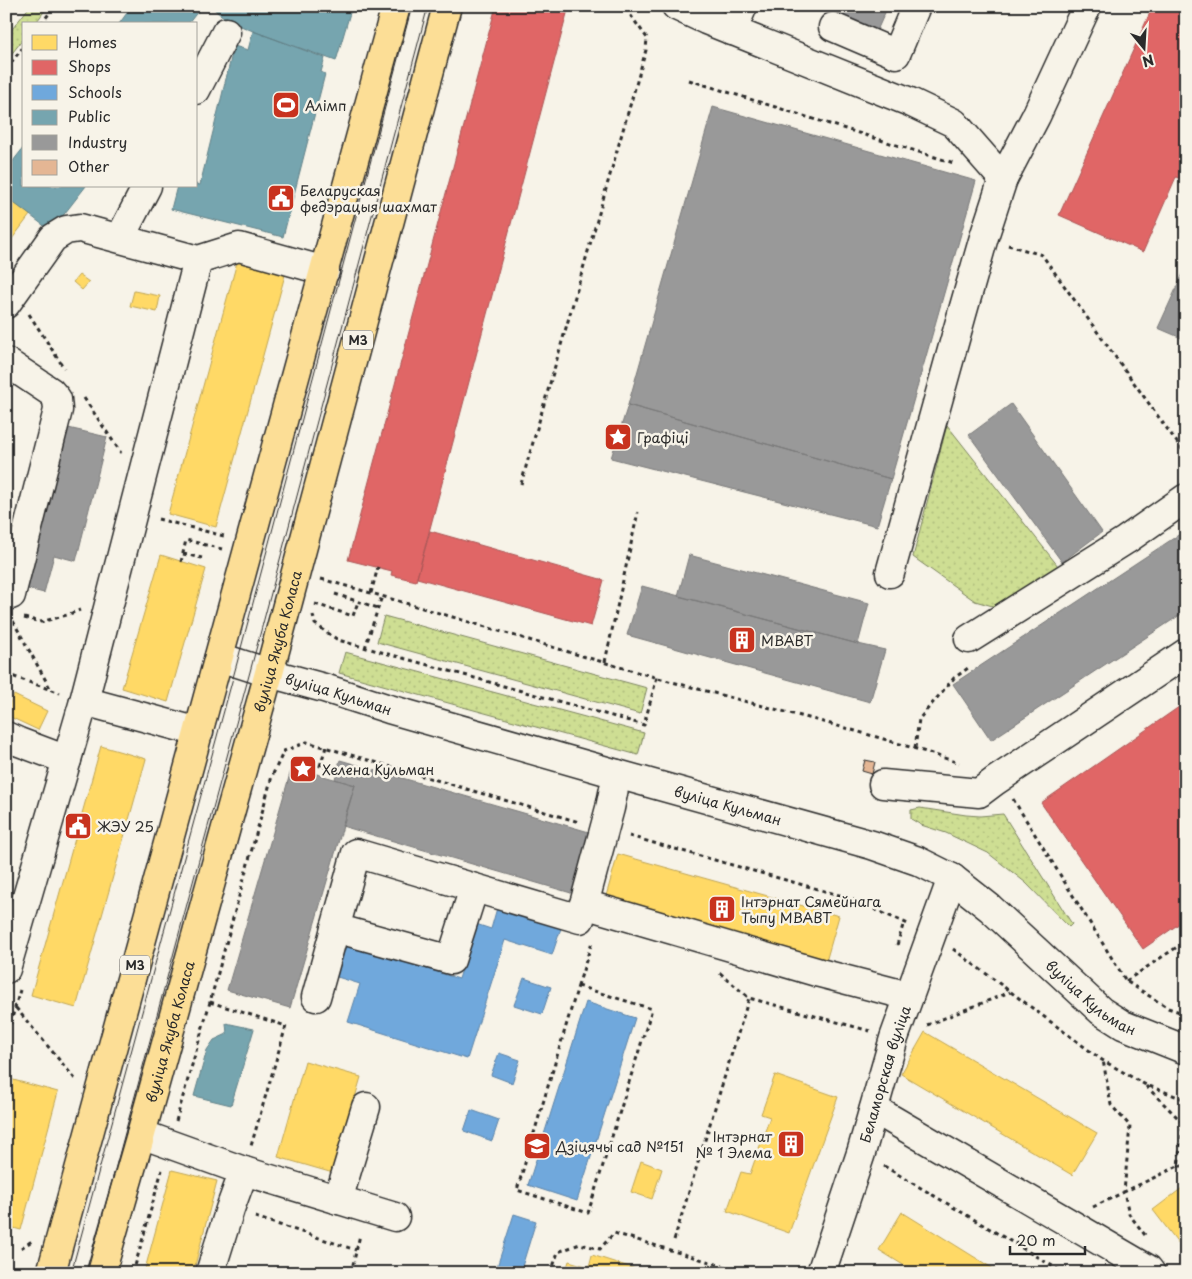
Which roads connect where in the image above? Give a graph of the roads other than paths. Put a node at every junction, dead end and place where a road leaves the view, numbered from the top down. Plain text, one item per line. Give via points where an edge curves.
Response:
1 (396, 6) edge
2 (447, 6) edge
3 (676, 6) edge
4 (743, 6) edge
5 (916, 6) edge
6 (1087, 6) edge
7 (732, 31) junction
8 (226, 32) dead end
9 (819, 66) junction
10 (198, 86) edge
11 (1002, 179) junction
12 (146, 188) edge
13 (120, 238) junction
14 (198, 260) junction
15 (325, 271) junction
16 (10, 298) edge
17 (6, 362) edge
18 (1186, 498) edge
19 (890, 573) dead end
20 (12, 609) road end
21 (969, 640) dead end
22 (1186, 653) edge
23 (219, 657) junction
24 (269, 673) junction
25 (84, 701) junction
26 (199, 732) junction
27 (6, 736) edge
28 (67, 760) junction
29 (617, 774) junction
30 (883, 784) dead end
31 (952, 878) junction
32 (474, 888) junction
33 (584, 904) junction
34 (335, 928) junction
35 (6, 969) edge
36 (909, 996) junction
37 (316, 997) dead end
38 (1186, 1050) edge
39 (366, 1107) dead end
40 (874, 1109) junction
41 (141, 1134) junction
42 (244, 1171) junction
43 (338, 1200) junction
44 (395, 1217) dead end
45 (51, 1273) edge
46 (101, 1273) edge
47 (210, 1273) edge
48 (821, 1273) edge
49 (1152, 1273) edge

1 - 15 main road, М3
2 - 24 main road, вуліца Якуба Коласа / М3
3 - 7 street
4 - 7 street
5 - 9 street via 896,54 835,23
6 - 11 street via 1036,116
7 - 9 street
8 - 10 street
9 - 11 street via 954,123
11 - 19 street
12 - 13 street
13 - 14 street
13 - 16 street via 80,228 66,230 53,238
14 - 15 street via 239,247
14 - 25 street
15 - 23 main road, М3
17 - 20 street via 51,392 57,399 58,410
18 - 21 street
22 - 30 street via 979,793
23 - 24 street, вуліца Кульман
23 - 26 main road, М3
24 - 29 street, вуліца Кульман
24 - 41 main road, вуліца Якуба Коласа / М3
25 - 26 street
25 - 28 street
26 - 45 main road, М3
27 - 28 street
28 - 35 street
29 - 31 street, вуліца Кульман via 872,845 918,861
29 - 33 street
31 - 36 street, Беламорская вуліца
31 - 38 street, вуліца Кульман via 990,908 1101,1011 1123,1025
32 - 33 street via 580,919
32 - 34 street via 451,960
32 - 34 street via 356,853
33 - 36 street
34 - 37 street
36 - 40 street, Беламорская вуліца
39 - 43 street
40 - 48 street, Беламорская вуліца
40 - 49 street
41 - 42 street
41 - 46 main road, вуліца Якуба Коласа / М3
42 - 43 street
42 - 47 street
43 - 44 street

